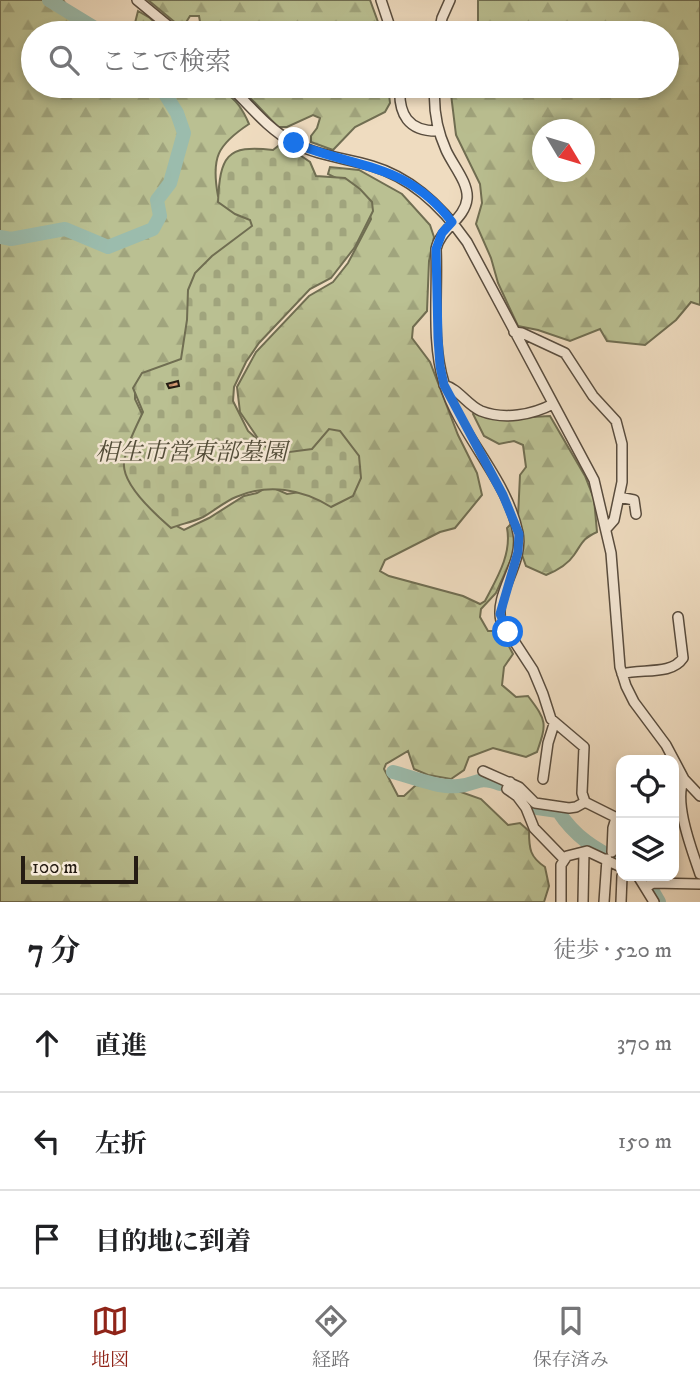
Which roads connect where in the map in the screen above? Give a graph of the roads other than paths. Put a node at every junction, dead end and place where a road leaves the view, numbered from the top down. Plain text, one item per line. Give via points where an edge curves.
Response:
1 (136, 0) edge
2 (381, 0) edge
3 (450, 0) edge
4 (162, 21) edge
5 (388, 21) edge
6 (441, 21) edge
7 (242, 98) edge
8 (399, 98) edge
9 (435, 98) edge
10 (439, 131) junction
11 (452, 222) junction
12 (514, 332) junction
13 (444, 385) junction
14 (553, 404) junction
15 (619, 497) junction
16 (636, 514) dead end
17 (606, 528) junction
18 (678, 617) dead end
19 (622, 674) junction
20 (554, 724) junction
21 (483, 771) dead end
22 (544, 779) dead end
23 (684, 779) junction
24 (510, 782) junction
25 (700, 796) edge
26 (585, 802) junction
27 (616, 818) edge
28 (679, 821) edge
29 (616, 823) edge
30 (584, 852) junction
31 (610, 856) junction
32 (564, 859) junction
33 (616, 862) edge
34 (698, 863) edge
35 (700, 874) edge
36 (622, 881) edge
37 (644, 881) edge
38 (660, 881) edge
39 (672, 881) edge
40 (700, 884) edge
41 (649, 885) junction
42 (561, 902) edge
43 (583, 902) edge
44 (604, 902) edge
45 (621, 902) edge
46 (654, 902) edge

1 - 4 street
2 - 5 street
3 - 6 street
7 - 11 street via 294,143 393,174 435,203
8 - 10 street via 406,117 422,129
9 - 10 street
10 - 11 street via 467,195 465,206
11 - 12 street
11 - 13 street via 436,249
12 - 14 street
12 - 15 street via 565,354 593,396 617,421 622,444
13 - 14 street via 481,411 507,416
13 - 20 street via 519,534 501,621 533,670
14 - 17 street via 593,480
15 - 16 street via 635,500
15 - 17 street via 614,520
17 - 19 street
18 - 19 street via 681,662
19 - 23 street via 634,702
20 - 22 street
20 - 26 street via 584,747
21 - 24 street
23 - 25 street
23 - 28 street
24 - 26 street via 535,803 569,808
24 - 32 street via 507,789 526,808 534,828
26 - 27 street
28 - 34 street
29 - 31 street
30 - 31 street
30 - 32 street
30 - 43 street
31 - 33 street
31 - 44 street
32 - 42 street
34 - 35 street
36 - 45 street
37 - 41 street
38 - 41 street
39 - 40 street
41 - 46 street

